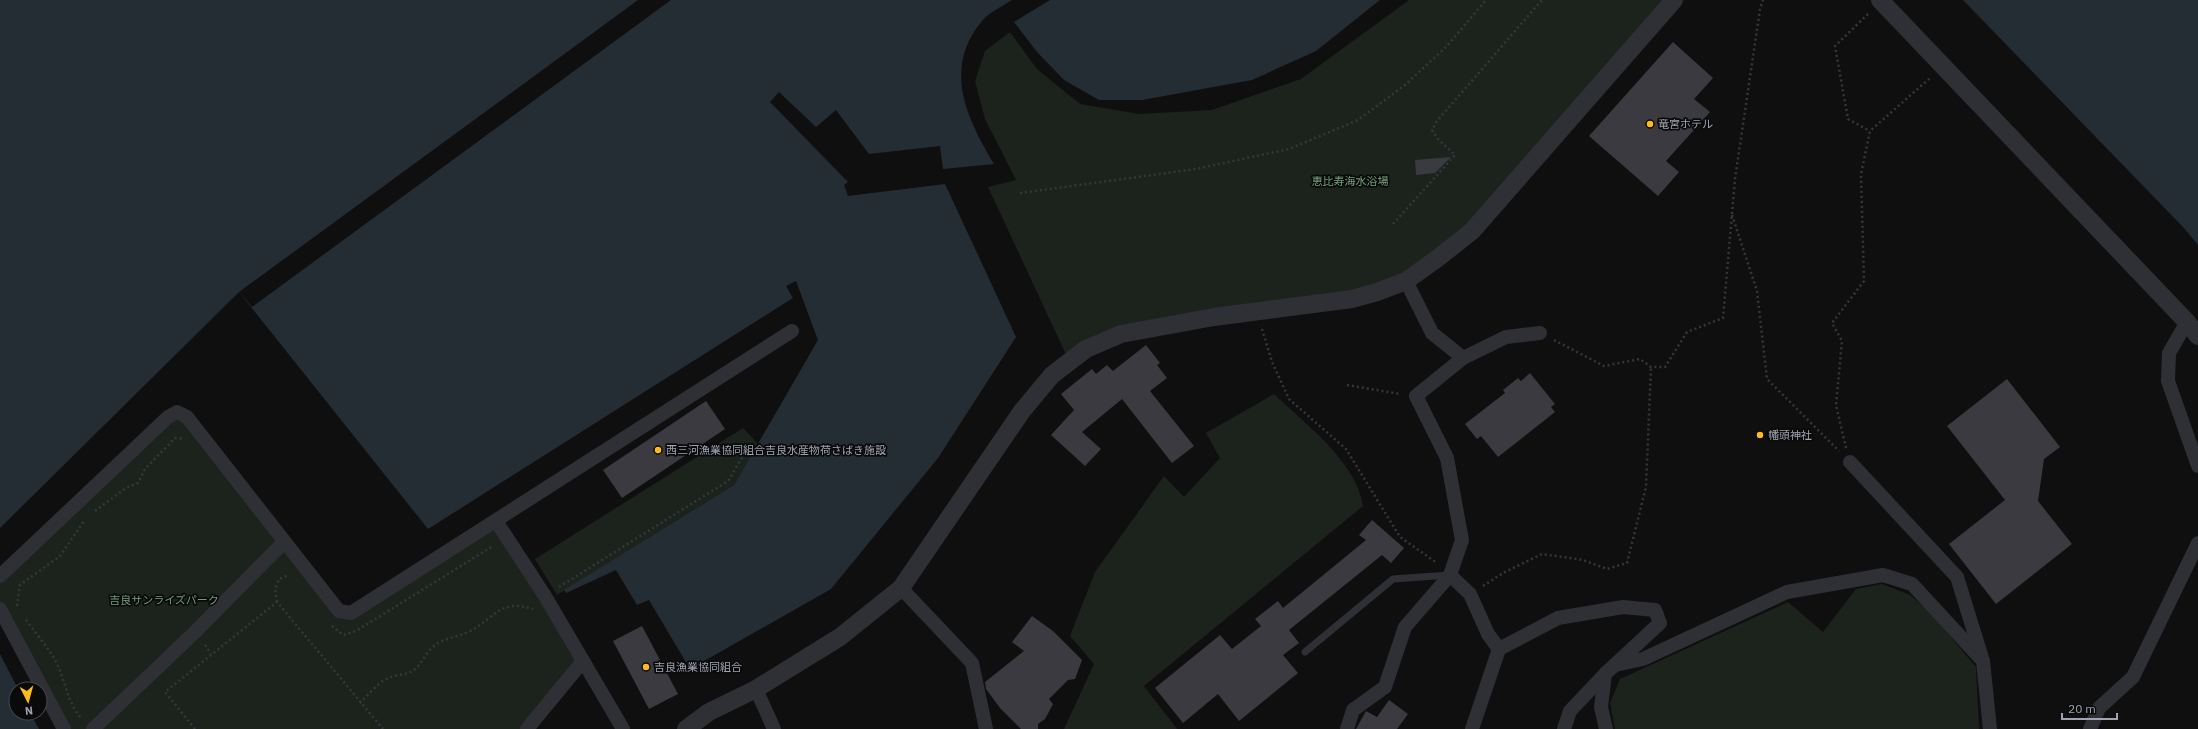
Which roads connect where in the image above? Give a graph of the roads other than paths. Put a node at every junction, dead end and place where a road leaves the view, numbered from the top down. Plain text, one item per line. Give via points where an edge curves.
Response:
1 (1674, 0) edge
2 (1881, 1) edge
3 (1406, 281) junction
4 (2187, 322) junction
5 (792, 331) dead end
6 (1540, 333) road end
7 (2198, 336) edge
8 (1463, 358) junction
9 (1850, 462) road end
10 (2198, 466) edge
11 (496, 520) junction
12 (284, 542) junction
13 (2198, 543) edge
14 (1452, 571) junction
15 (0, 576) edge
16 (901, 588) junction
17 (0, 609) edge
18 (1499, 649) junction
19 (1305, 652) dead end
20 (583, 661) junction
21 (1983, 661) junction
22 (1610, 670) junction
23 (756, 689) junction
24 (96, 727) edge
25 (64, 729) edge
26 (527, 729) edge
27 (623, 729) edge
28 (686, 729) edge
29 (774, 729) edge
30 (986, 729) edge
31 (1347, 729) edge
32 (1472, 729) edge
33 (1564, 729) edge
34 (1606, 729) edge
35 (1990, 729) edge
36 (2090, 729) edge

1 - 3 street via 1472,231
2 - 4 street
3 - 8 street via 1432,333
3 - 16 street via 1352,299 1257,311 1121,334 1086,349 1052,374 1022,411
4 - 7 street
4 - 10 street via 2169,353 2168,381
5 - 11 street
6 - 8 street via 1506,337
8 - 14 street via 1416,396 1447,458 1462,540
9 - 21 street via 1957,577
11 - 12 street via 351,613 339,611
11 - 20 street
12 - 15 street via 186,417 177,412 168,417
12 - 24 street
13 - 36 street via 2133,676 2099,708
14 - 18 street via 1470,594 1488,634
14 - 19 lane via 1393,578
14 - 31 street via 1405,627 1385,687 1352,710
16 - 23 street via 840,637
16 - 30 street via 972,663
17 - 25 street
18 - 22 street via 1558,618 1622,608 1655,610 1660,623
18 - 32 street
20 - 26 street
20 - 27 street
21 - 22 street via 1912,584 1883,575 1787,592 1643,659
21 - 35 street
22 - 33 street via 1570,711
22 - 34 street via 1601,707
23 - 28 street via 709,712
23 - 29 street

